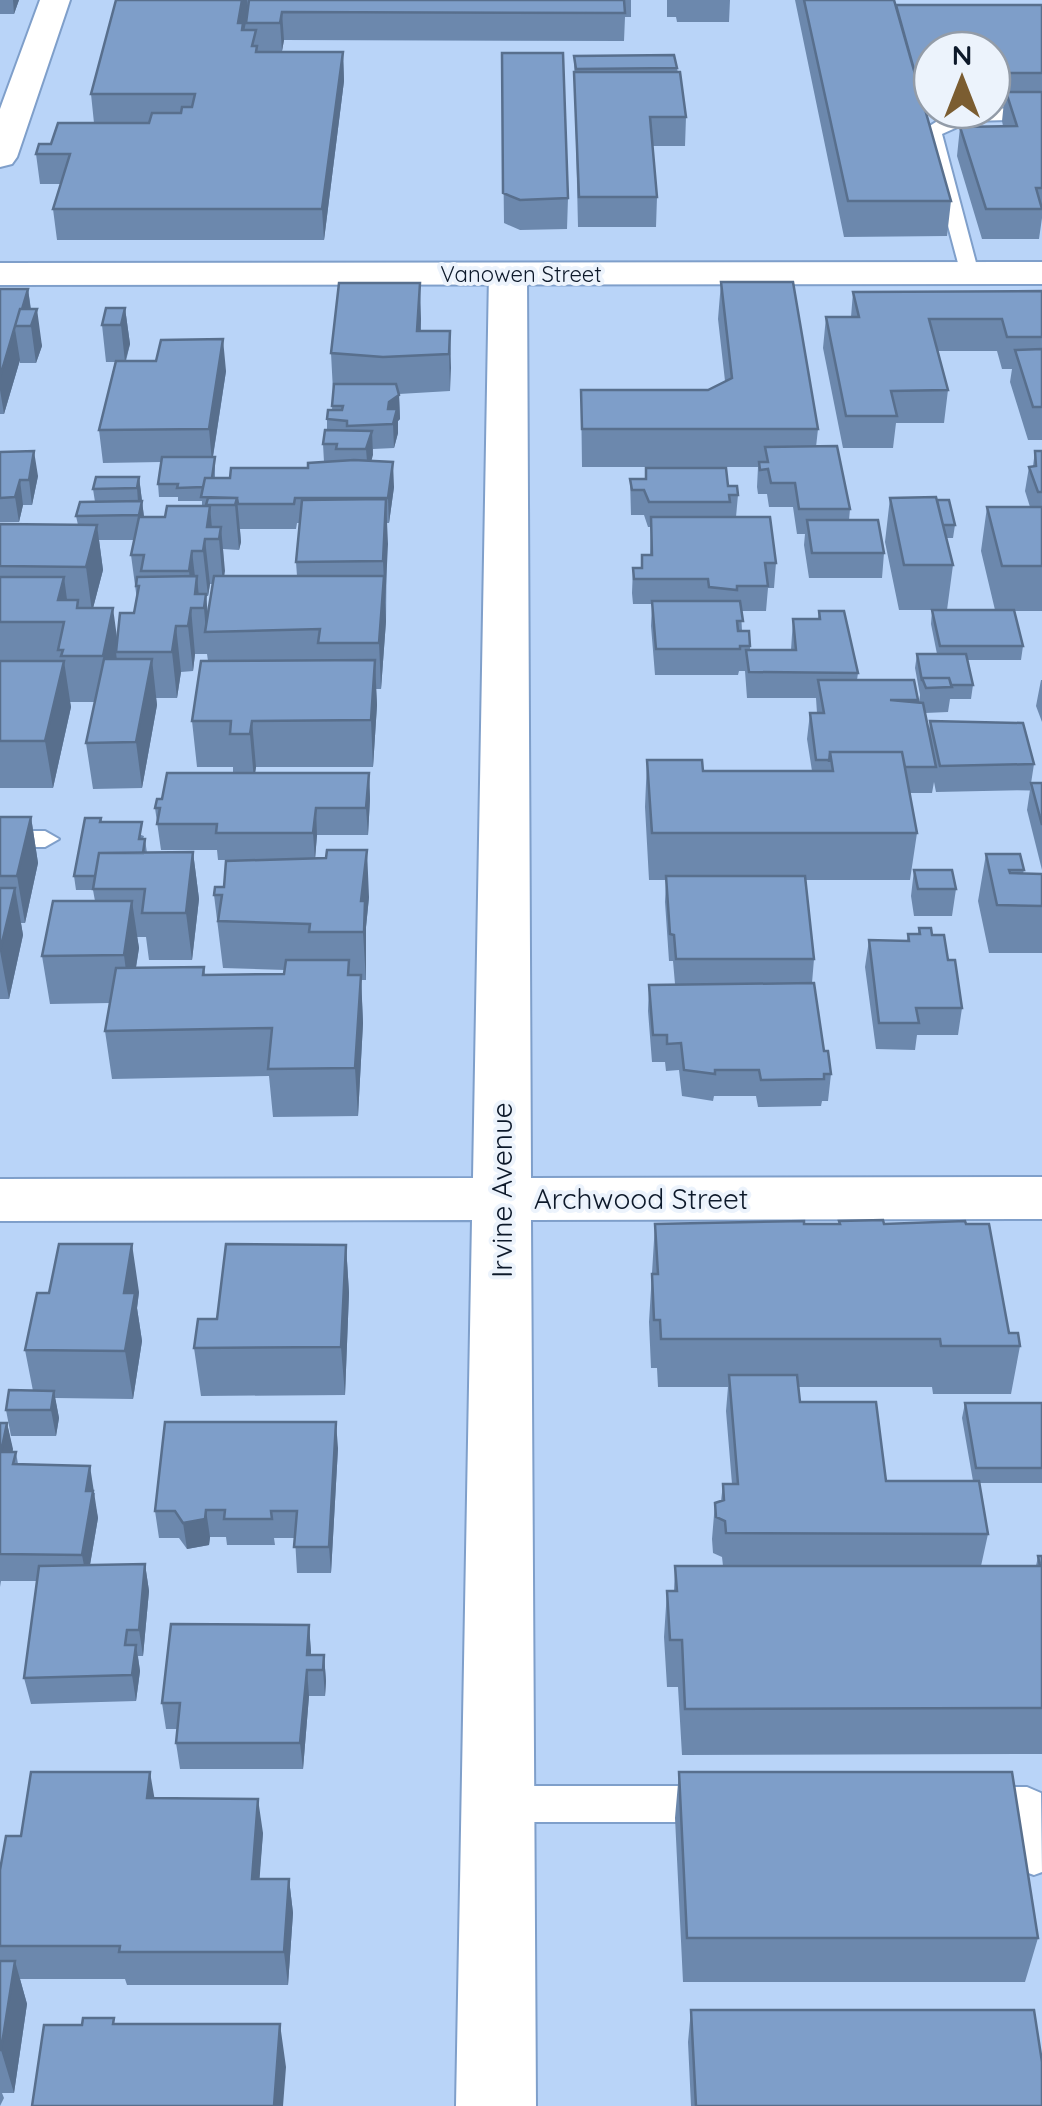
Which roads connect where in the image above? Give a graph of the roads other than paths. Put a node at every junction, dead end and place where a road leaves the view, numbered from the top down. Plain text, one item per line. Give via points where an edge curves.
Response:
1 (55, 0) edge
2 (1042, 114) edge
3 (6, 120) edge
4 (0, 157) edge
5 (1042, 273) edge
6 (0, 274) edge
7 (508, 274) junction
8 (969, 274) junction
9 (0, 840) edge
10 (46, 840) dead end
11 (1042, 1198) edge
12 (501, 1199) junction
13 (0, 1200) edge
14 (500, 1804) junction
15 (753, 1804) edge
16 (948, 1805) edge
17 (1034, 1857) dead end
18 (496, 2106) edge

1 - 3 street
2 - 8 lane via 951,118 932,132
3 - 4 street
5 - 8 street, Vanowen Street
6 - 7 street, Vanowen Street
7 - 8 street, Vanowen Street
7 - 12 street, Irvine Avenue
9 - 10 lane
11 - 12 street, Archwood Street
12 - 13 street, Archwood Street
12 - 14 street, Irvine Avenue
14 - 15 lane
14 - 18 street, Irvine Avenue
16 - 17 lane via 1027,1805

